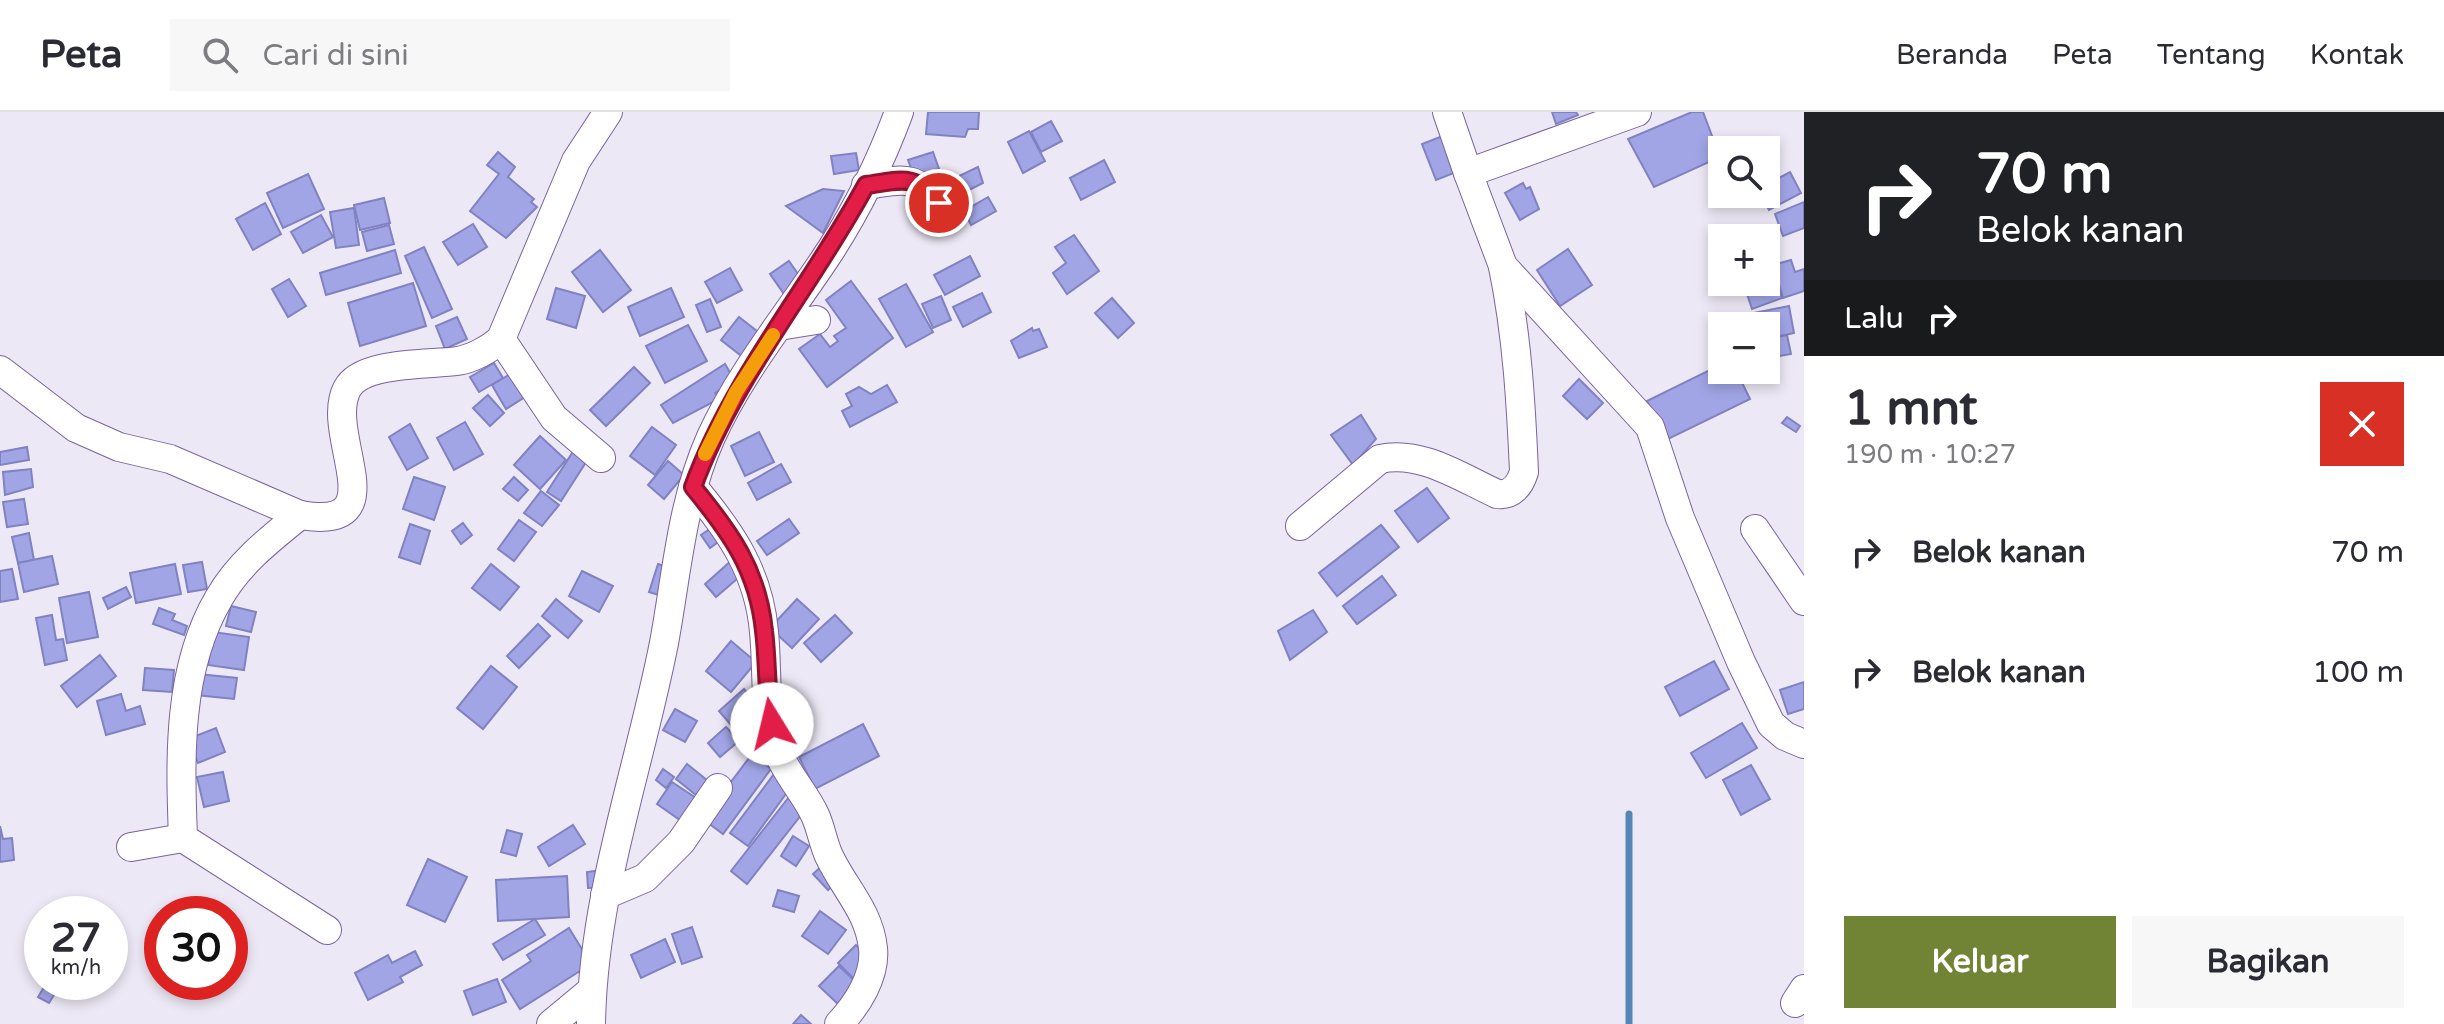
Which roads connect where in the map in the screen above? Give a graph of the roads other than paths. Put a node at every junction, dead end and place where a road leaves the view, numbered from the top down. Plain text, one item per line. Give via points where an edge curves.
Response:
1 (608, 112) edge
2 (899, 112) edge
3 (1447, 112) edge
4 (1637, 112) edge
5 (1468, 173) junction
6 (866, 185) junction
7 (939, 203) dead end
8 (1503, 266) junction
9 (816, 320) dead end
10 (779, 326) junction
11 (501, 339) junction
12 (0, 370) edge
13 (601, 458) dead end
14 (693, 487) junction
15 (300, 515) junction
16 (1300, 526) dead end
17 (1755, 529) dead end
18 (1804, 601) edge
19 (1804, 744) edge
20 (718, 788) dead end
21 (183, 838) junction
22 (131, 847) dead end
23 (605, 895) junction
24 (327, 930) dead end
25 (592, 990) junction
26 (551, 1024) edge
27 (591, 1024) edge
28 (839, 1024) edge

1 - 11 street via 576,161
2 - 6 street
3 - 5 street
4 - 5 street
5 - 8 street
6 - 7 street via 908,179 924,185
6 - 10 street
8 - 16 street via 1519,375 1521,482 1509,493 1497,494 1415,457 1397,455 1380,459
8 - 19 street via 1650,427 1680,518 1753,687 1771,724
9 - 10 street
10 - 14 street via 711,437
11 - 13 street via 554,418
11 - 15 street via 460,361 394,366 362,375 348,386 340,427 355,481 352,494 338,515
12 - 15 street via 76,428 119,447 170,459
14 - 23 street via 678,538 664,642
14 - 28 street via 733,536 757,591 778,752 815,815 829,857 860,903 873,946 868,980
15 - 21 street via 256,550 219,597 203,631 189,684 180,759
17 - 18 street
20 - 23 street via 681,842 645,878
21 - 22 street
21 - 24 street
23 - 25 street
25 - 26 street
25 - 27 street

